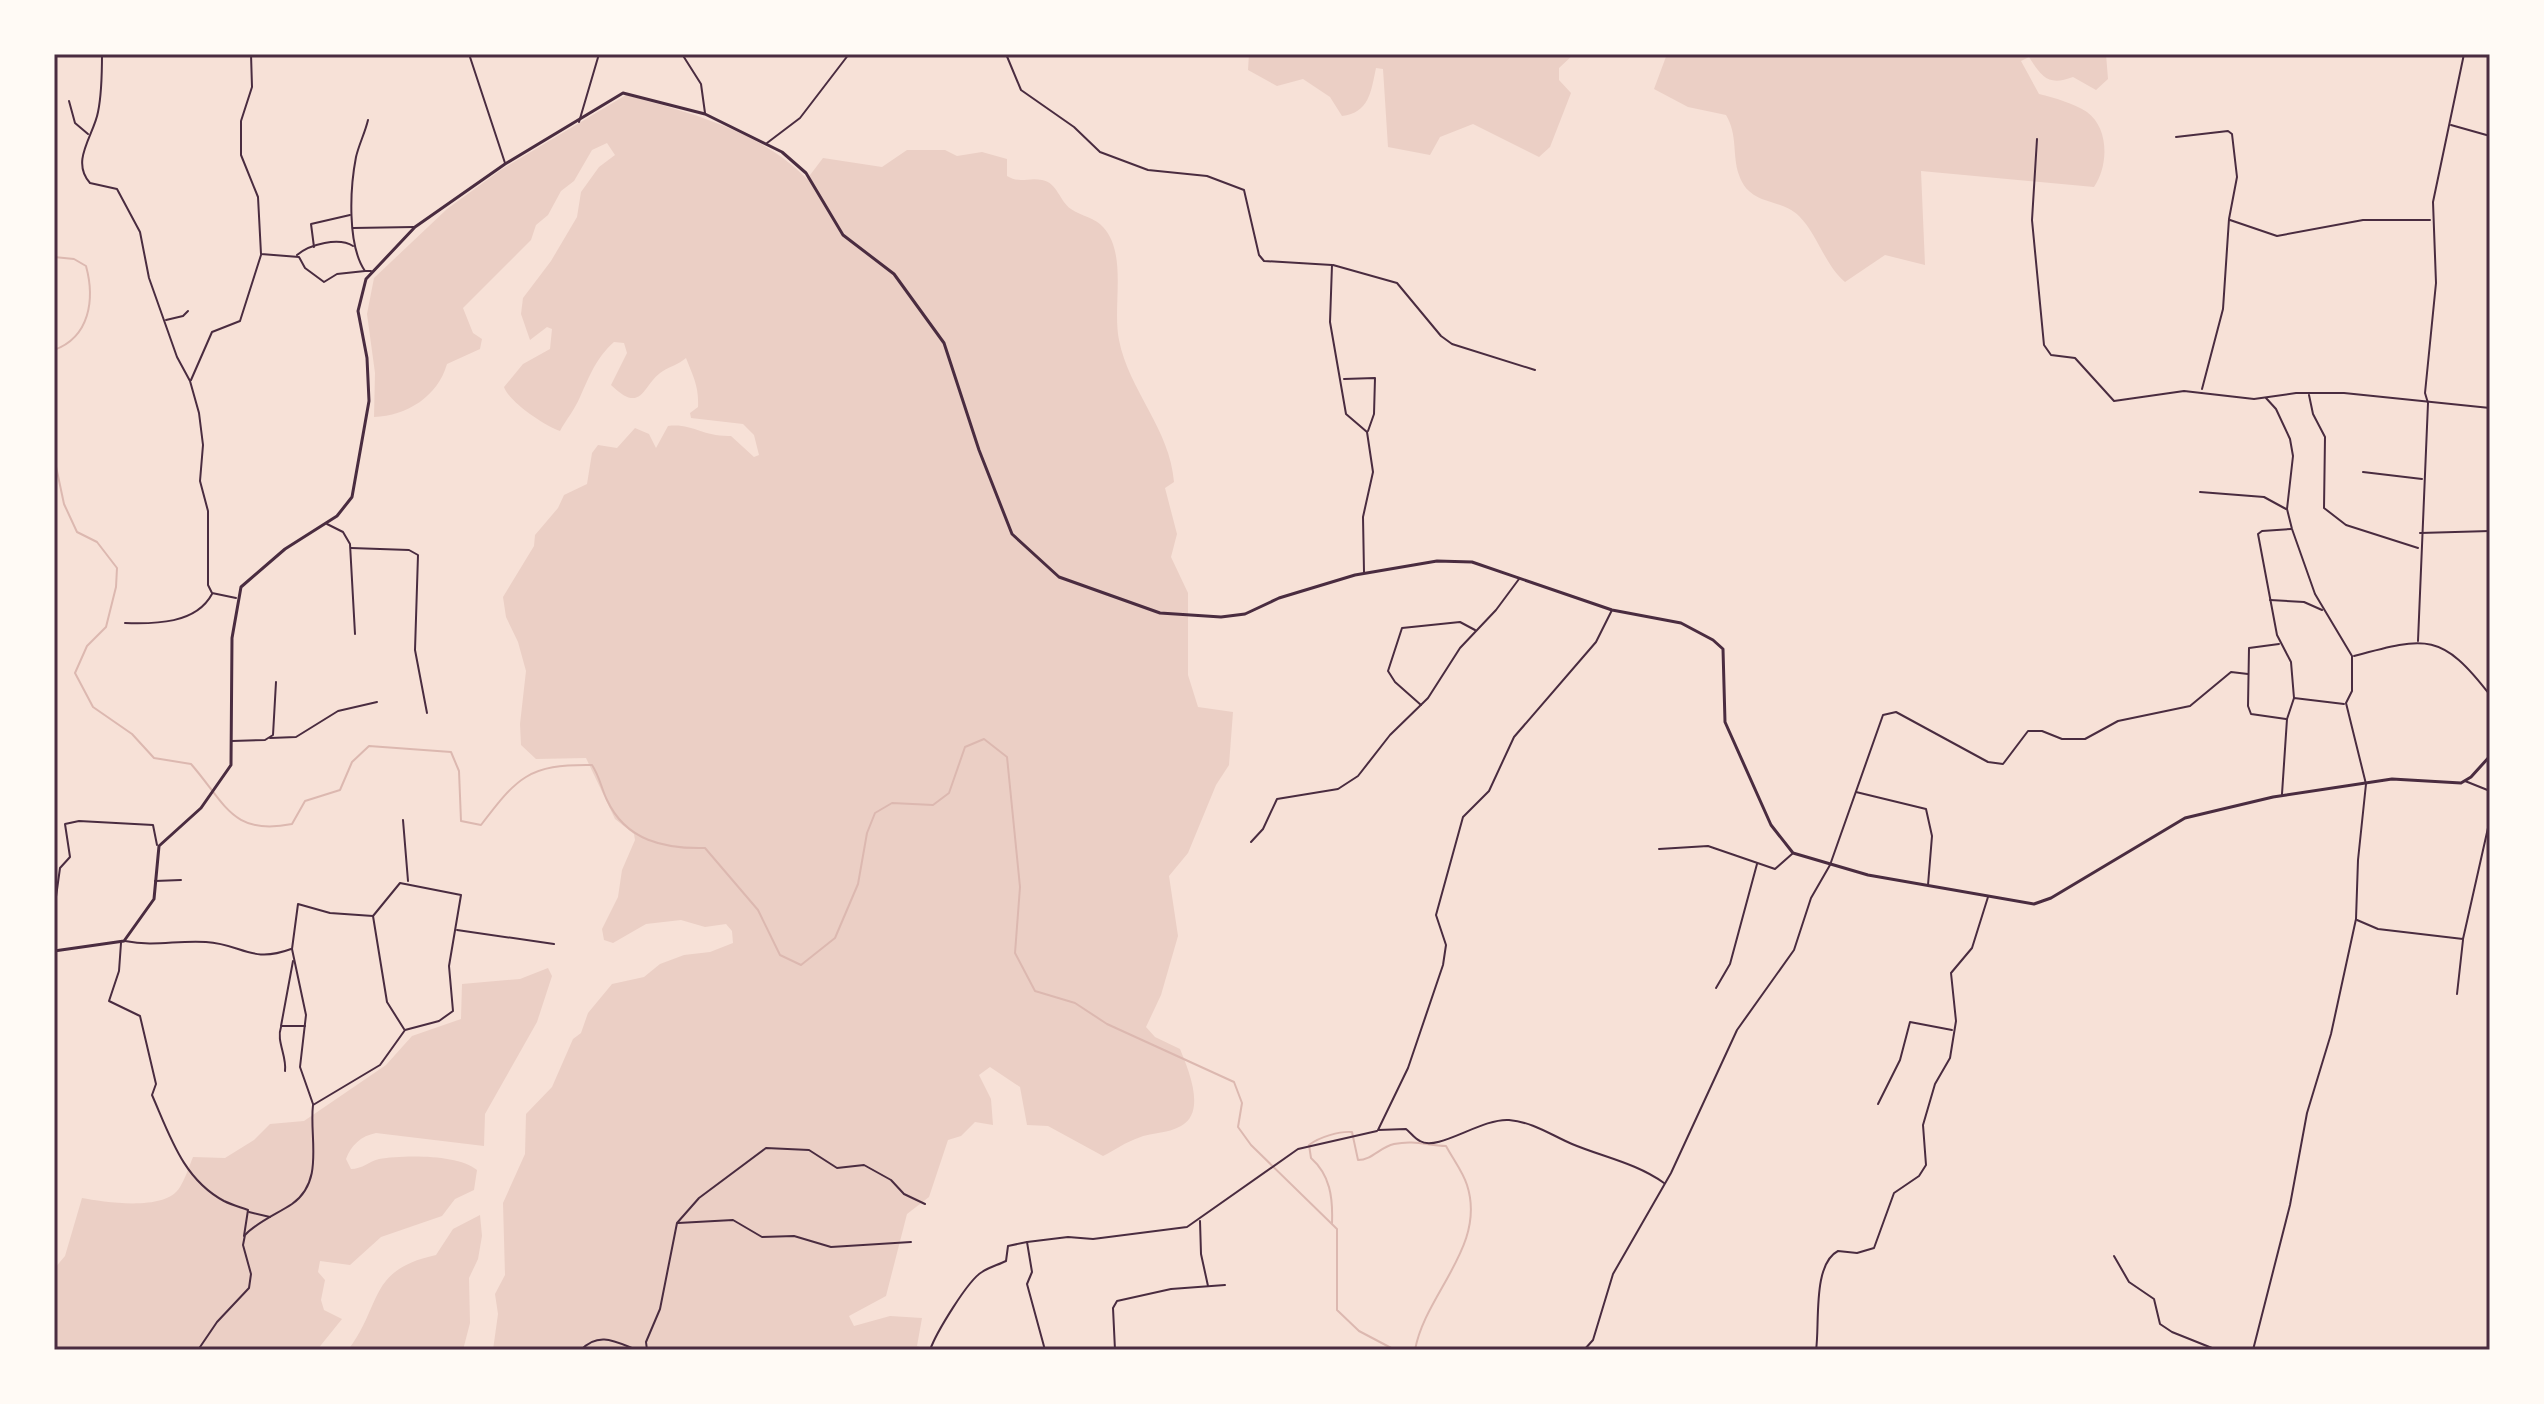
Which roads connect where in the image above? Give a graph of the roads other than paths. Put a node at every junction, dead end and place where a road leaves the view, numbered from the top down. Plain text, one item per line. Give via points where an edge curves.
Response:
1 (102, 54) edge
2 (251, 54) edge
3 (469, 54) edge
4 (599, 54) edge
5 (682, 54) edge
6 (849, 54) edge
7 (1006, 54) edge
8 (2464, 54) edge
9 (69, 101) dead end
10 (705, 114) junction
11 (368, 120) dead end
12 (579, 122) junction
13 (2450, 124) junction
14 (89, 134) junction
15 (2490, 136) edge
16 (2176, 137) dead end
17 (2037, 139) dead end
18 (766, 143) junction
19 (505, 164) junction
20 (351, 215) junction
21 (2229, 219) junction
22 (2433, 220) junction
23 (415, 227) junction
24 (352, 228) junction
25 (354, 246) junction
26 (314, 247) junction
27 (261, 254) junction
28 (297, 256) junction
29 (1332, 265) junction
30 (365, 271) junction
31 (372, 271) junction
32 (188, 311) dead end
33 (165, 321) junction
34 (1535, 370) dead end
35 (1342, 379) junction
36 (190, 381) junction
37 (2201, 391) junction
38 (2309, 392) junction
39 (2266, 398) junction
40 (2428, 403) junction
41 (2490, 408) edge
42 (1367, 432) junction
43 (2363, 472) dead end
44 (2424, 479) junction
45 (2200, 492) dead end
46 (2287, 509) junction
47 (326, 523) junction
48 (2292, 529) junction
49 (2490, 531) edge
50 (2420, 533) junction
51 (351, 548) junction
52 (2419, 548) junction
53 (1364, 573) junction
54 (1520, 578) junction
55 (212, 593) junction
56 (236, 598) junction
57 (2269, 600) junction
58 (1612, 610) junction
59 (2324, 612) junction
60 (125, 623) dead end
61 (1476, 631) junction
62 (355, 634) dead end
63 (2418, 641) junction
64 (2281, 643) junction
65 (2352, 656) junction
66 (2248, 674) junction
67 (276, 682) dead end
68 (2490, 695) edge
69 (2294, 698) junction
70 (377, 702) dead end
71 (2346, 703) junction
72 (1422, 705) junction
73 (427, 713) dead end
74 (2287, 719) junction
75 (270, 738) junction
76 (232, 741) junction
77 (2490, 756) edge
78 (2465, 781) junction
79 (2366, 784) junction
80 (2490, 791) edge
81 (1855, 792) junction
82 (2281, 795) junction
83 (2490, 819) edge
84 (403, 820) dead end
85 (1251, 842) dead end
86 (159, 846) junction
87 (1659, 849) dead end
88 (1793, 853) junction
89 (1757, 863) junction
90 (1830, 865) junction
91 (181, 880) dead end
92 (155, 881) junction
93 (408, 883) junction
94 (1928, 885) junction
95 (1988, 896) junction
96 (54, 911) edge
97 (373, 916) junction
98 (2356, 919) junction
99 (457, 930) junction
100 (2463, 939) junction
101 (123, 942) junction
102 (554, 944) dead end
103 (292, 949) junction
104 (54, 951) edge
105 (294, 960) junction
106 (1716, 988) dead end
107 (2457, 994) dead end
108 (281, 1026) junction
109 (306, 1026) junction
110 (405, 1030) junction
111 (1953, 1030) junction
112 (285, 1071) dead end
113 (1878, 1104) dead end
114 (313, 1105) junction
115 (1378, 1131) junction
116 (1665, 1183) junction
117 (925, 1204) dead end
118 (248, 1212) junction
119 (271, 1218) junction
120 (1200, 1218) junction
121 (677, 1223) junction
122 (244, 1238) junction
123 (911, 1242) dead end
124 (1027, 1242) junction
125 (2114, 1256) dead end
126 (1225, 1285) dead end
127 (1208, 1287) junction
128 (198, 1350) edge
129 (581, 1350) edge
130 (637, 1350) edge
131 (647, 1350) edge
132 (930, 1350) edge
133 (1045, 1350) edge
134 (1115, 1350) edge
135 (1584, 1350) edge
136 (1816, 1350) edge
137 (2217, 1350) edge
138 (2253, 1350) edge

1 - 14 street via 99,110
2 - 27 street via 252,87 241,121 241,155 258,197
3 - 19 street
4 - 12 street
5 - 10 street via 701,84
6 - 18 street via 800,118
7 - 29 street via 1021,90 1100,152 1148,170 1207,176 1244,190 1264,261
8 - 13 street
9 - 14 street via 75,123
10 - 12 street via 629,92
10 - 18 street
11 - 20 street via 355,163
12 - 19 street
13 - 15 street
13 - 22 street
14 - 33 street via 84,175 94,185 114,187 126,203 140,232 146,269
16 - 21 street via 2231,133 2237,177
17 - 37 street via 2032,220 2045,350 2075,358 2114,401
18 - 53 street via 806,173 843,235 894,274 939,336 1012,534 1059,577 1160,613 1221,617 1245,614
19 - 23 street
20 - 24 street
20 - 26 street via 311,224
21 - 22 street via 2277,236 2363,220
21 - 37 street via 2223,309
22 - 40 street via 2436,283
23 - 24 street
23 - 31 street
24 - 25 street
25 - 26 street via 338,240
25 - 30 street
26 - 28 street
27 - 28 street
27 - 36 street via 240,321 212,332
28 - 30 street via 324,282 337,274
29 - 34 street via 1397,283 1452,344
29 - 35 street via 1330,322
30 - 31 street
31 - 47 street via 358,303 369,401 353,492 345,508
32 - 33 street
33 - 36 street
35 - 42 street via 1347,417
35 - 42 street via 1375,378 1373,420
36 - 55 street via 203,437 200,481 208,505 207,579
37 - 39 street
38 - 39 street
38 - 40 street
38 - 52 street via 2325,437 2324,508 2346,525
39 - 46 street via 2283,423 2291,448
40 - 41 street
40 - 44 street
42 - 53 street via 1373,472 1363,517
43 - 44 street
44 - 50 street
45 - 46 street via 2264,497
46 - 48 street
47 - 51 street via 343,532
47 - 56 street via 249,577
48 - 57 street via 2259,532
48 - 59 street
49 - 50 street
50 - 52 street
51 - 62 street
51 - 73 street via 409,550 418,555 415,650
52 - 63 street
53 - 54 street via 1456,561 1488,565
54 - 58 street
54 - 61 street
55 - 56 street
55 - 60 street via 205,605 187,615
56 - 76 street
57 - 59 street via 2304,602
57 - 64 street
58 - 88 street via 1681,623 1723,649 1725,722 1771,825
58 - 115 street via 1596,642 1514,737 1489,791 1463,817 1436,915 1446,945 1443,965 1408,1068
59 - 65 street
61 - 72 street
61 - 72 street via 1460,622 1402,628 1388,671
63 - 65 street
63 - 68 street via 2462,660
64 - 66 street via 2249,648
64 - 69 street via 2291,662
65 - 71 street via 2352,691
66 - 74 street via 2249,712
66 - 81 street via 2228,674 2190,706 2118,721 2085,739 2031,730 2021,737 2011,759 1999,765 1896,712 1886,712
67 - 75 street
69 - 71 street
69 - 74 street
70 - 75 street via 338,711 296,737
71 - 79 street
72 - 85 street via 1352,781 1338,789 1274,801 1263,829
74 - 82 street
75 - 76 street
76 - 86 street via 231,765 221,781 194,816
77 - 78 street
78 - 79 street via 2397,779
78 - 80 street
79 - 82 street
79 - 98 street
81 - 90 street
81 - 94 street via 1926,809 1932,836
82 - 95 street via 2176,821 2042,902
83 - 100 street
84 - 93 street
86 - 92 street
86 - 96 street via 153,825 65,824 70,857 60,868
87 - 89 street via 1708,846
88 - 89 street via 1778,869
88 - 90 street
89 - 106 street via 1730,964
90 - 94 street
90 - 116 street via 1811,898 1791,955 1737,1030
91 - 92 street
92 - 101 street via 152,905
93 - 97 street via 396,884
93 - 99 street via 461,895
94 - 95 street
95 - 111 street via 1972,948 1951,973
97 - 103 street via 330,913 300,903 294,914
97 - 110 street via 387,1002
98 - 100 street via 2378,929
98 - 138 street
99 - 102 street
99 - 110 street via 448,972 453,1011 439,1021
100 - 107 street
101 - 103 street via 143,946 208,941 260,956
101 - 104 street
101 - 118 street via 108,998 142,1019 156,1084 152,1095 176,1152 198,1182
103 - 105 street
105 - 108 street
105 - 109 street
108 - 109 street
108 - 112 street
109 - 114 street via 300,1067
110 - 114 street via 380,1065
111 - 113 street via 1910,1022 1900,1060
111 - 136 street via 1950,1058 1937,1078 1923,1125 1926,1165 1894,1193 1874,1248 1830,1256 1818,1298
114 - 119 street via 308,1186
115 - 116 street via 1406,1129 1420,1142 1430,1143 1492,1121 1521,1122
115 - 120 street via 1307,1146 1272,1164
116 - 135 street via 1609,1281 1593,1340
117 - 121 street via 864,1165 837,1168 809,1150 770,1147 726,1176
118 - 119 street
118 - 122 street
119 - 122 street
120 - 124 street via 1181,1229
120 - 127 street
121 - 123 street via 733,1220 762,1237 794,1236 831,1247
121 - 131 street
122 - 128 street via 249,1288
124 - 132 street via 1008,1246 1006,1261 977,1276 944,1317
124 - 133 street via 1032,1272 1027,1284
125 - 137 street via 2129,1282 2154,1299 2160,1324
126 - 127 street
127 - 134 street via 1117,1301
129 - 130 street via 601,1339

